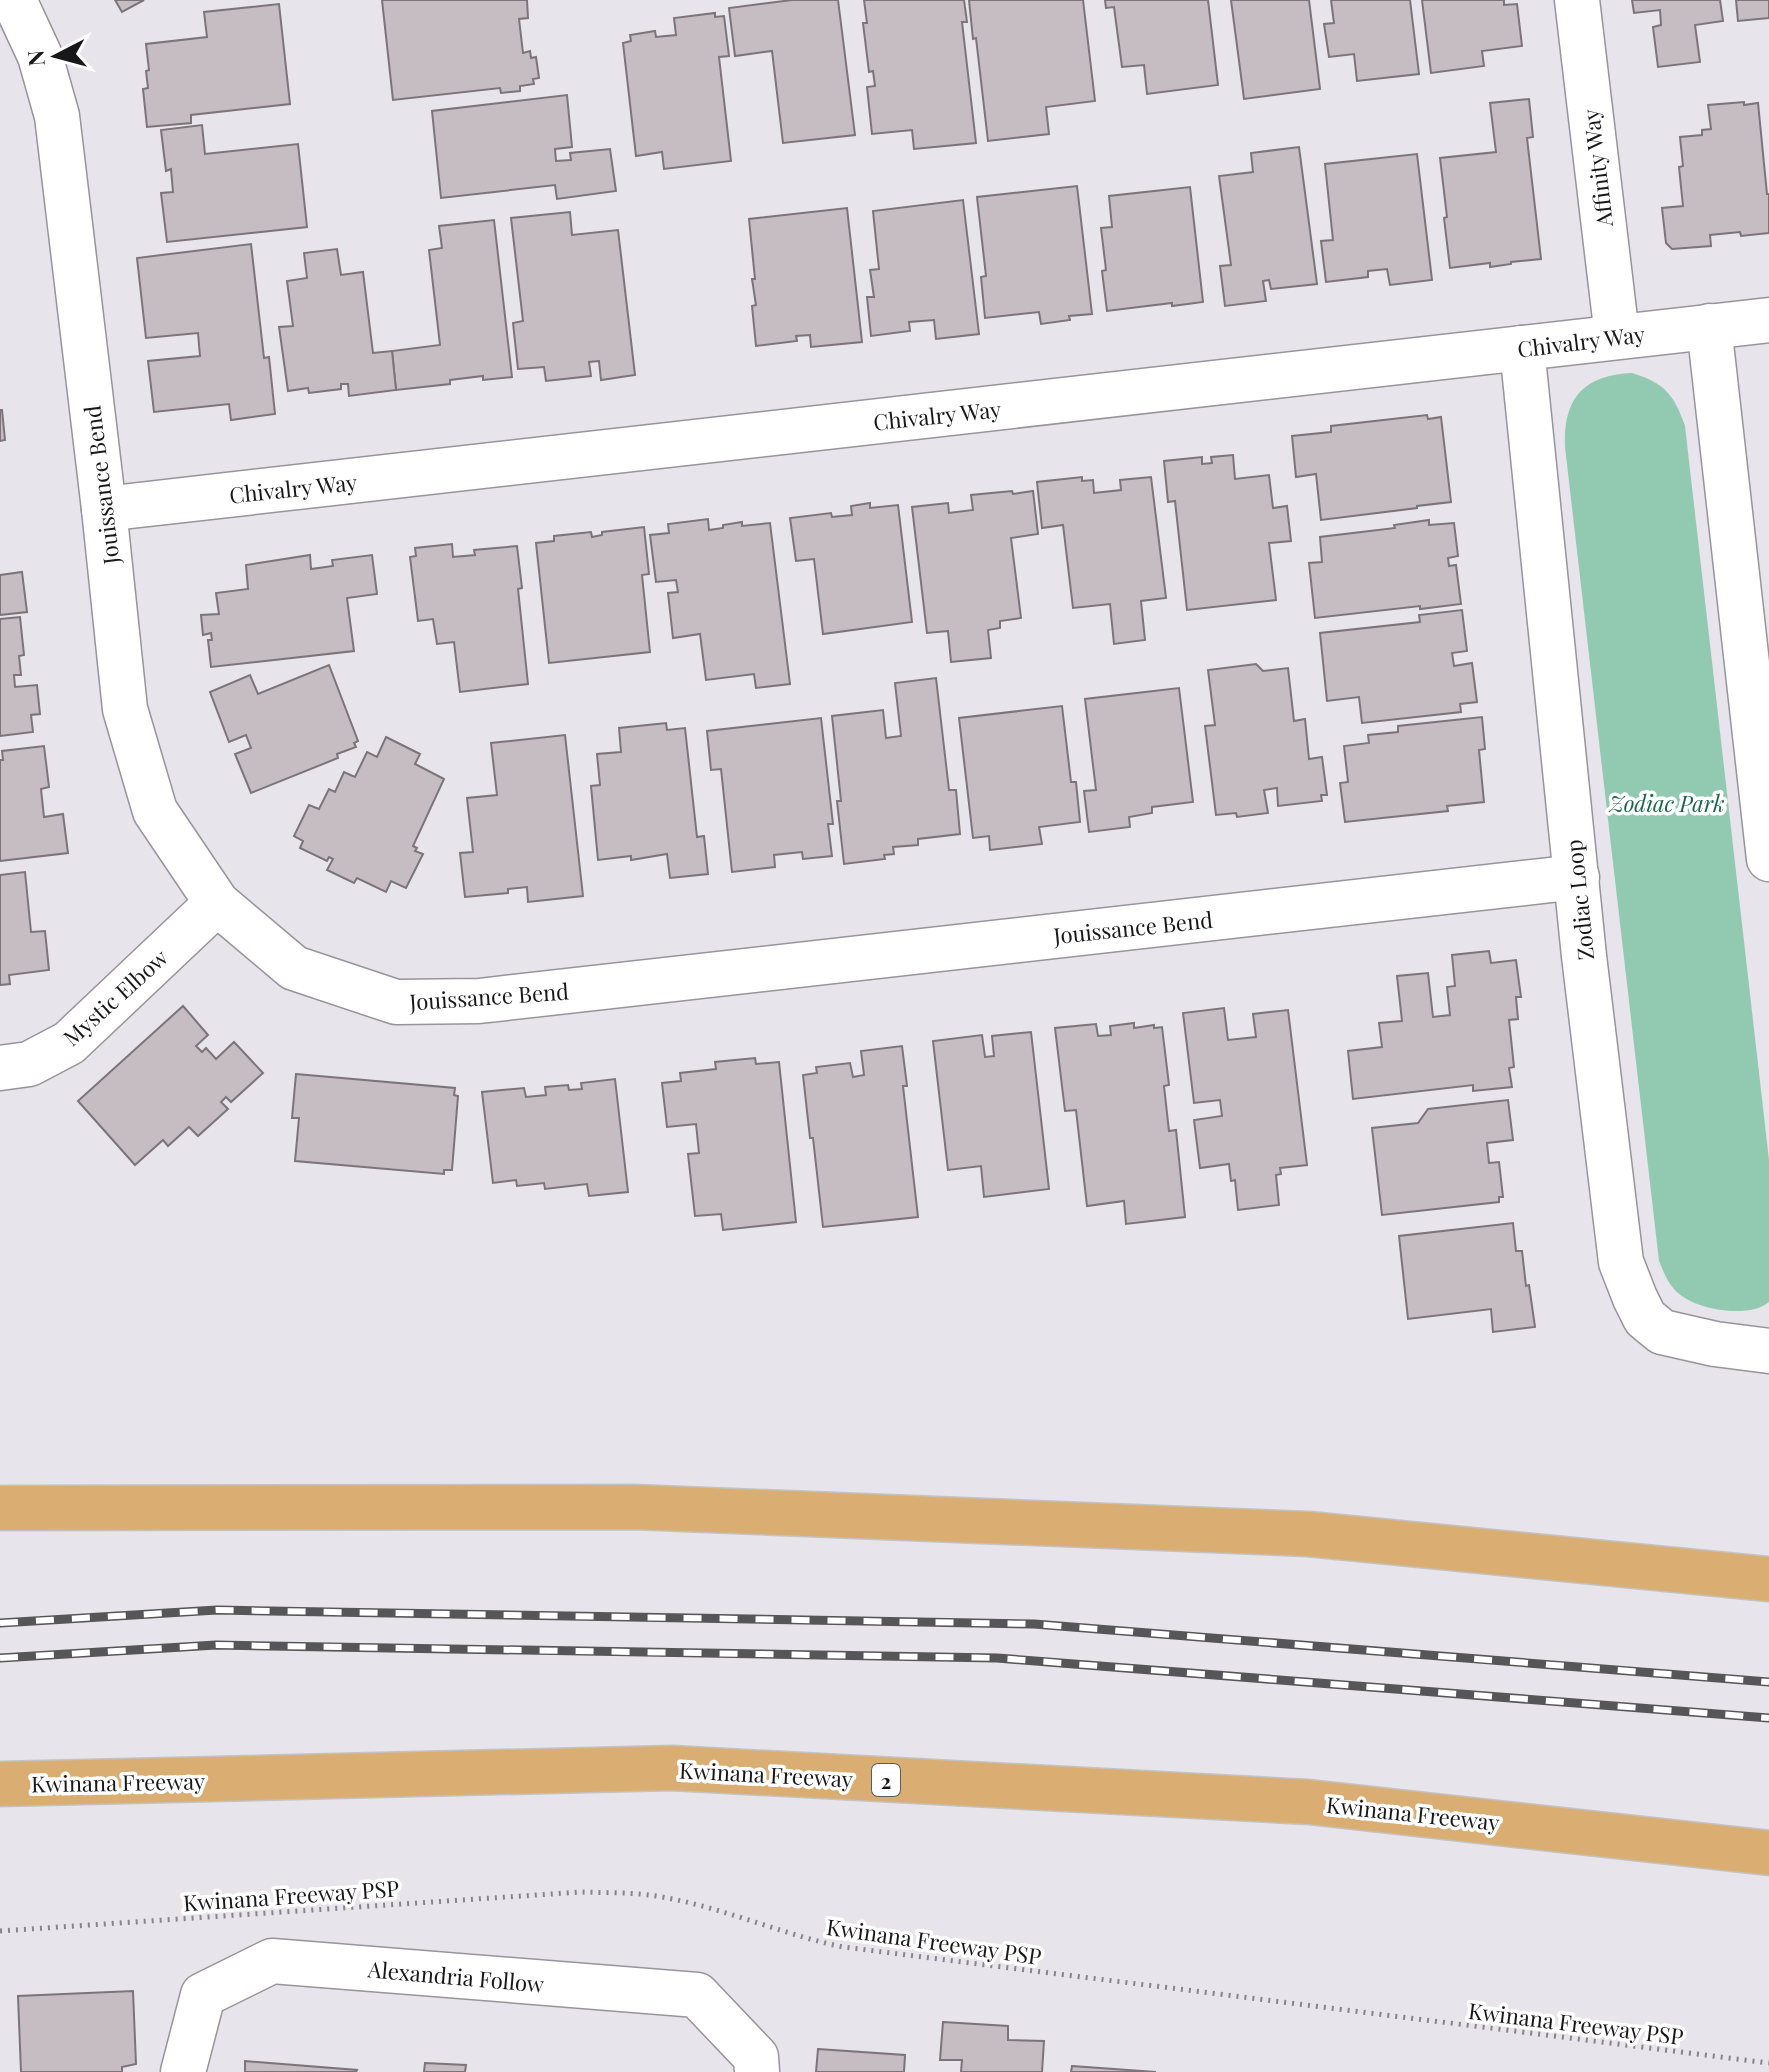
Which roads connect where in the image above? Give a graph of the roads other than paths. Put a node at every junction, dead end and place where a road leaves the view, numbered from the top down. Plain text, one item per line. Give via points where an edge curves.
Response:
1 (14, 0) edge
2 (1577, 0) edge
3 (1769, 320) edge
4 (1709, 326) junction
5 (1617, 336) junction
6 (1522, 348) junction
7 (104, 509) junction
8 (1769, 858) edge
9 (1577, 877) junction
10 (217, 903) junction
11 (0, 1068) edge
12 (1769, 1351) edge
13 (0, 1508) edge
14 (1769, 1579) edge
15 (0, 1784) edge
16 (1769, 1853) edge
17 (183, 2072) edge
18 (757, 2072) edge

1 - 7 street, Jouissance Bend via 40,56 57,116
2 - 5 street, Affinity Way
3 - 4 street, Chivalry Way
4 - 5 street, Chivalry Way
4 - 8 street
5 - 6 street, Chivalry Way
6 - 7 street, Chivalry Way
6 - 9 street, Zodiac Loop
7 - 10 street, Jouissance Bend via 125,709 155,811
9 - 10 street, Jouissance Bend via 479,1001 396,1002 294,968
9 - 12 street, Zodiac Loop via 1627,1280 1645,1318 1662,1332
10 - 11 street, Mystic Elbow via 69,1043 29,1064
13 - 14 highway via 634,1507 1292,1533
15 - 16 highway, Kwinana Freeway / 2 via 672,1768 1309,1802
17 - 18 street, Alexandria Follow via 203,1995 272,1961 697,1995 756,2057

